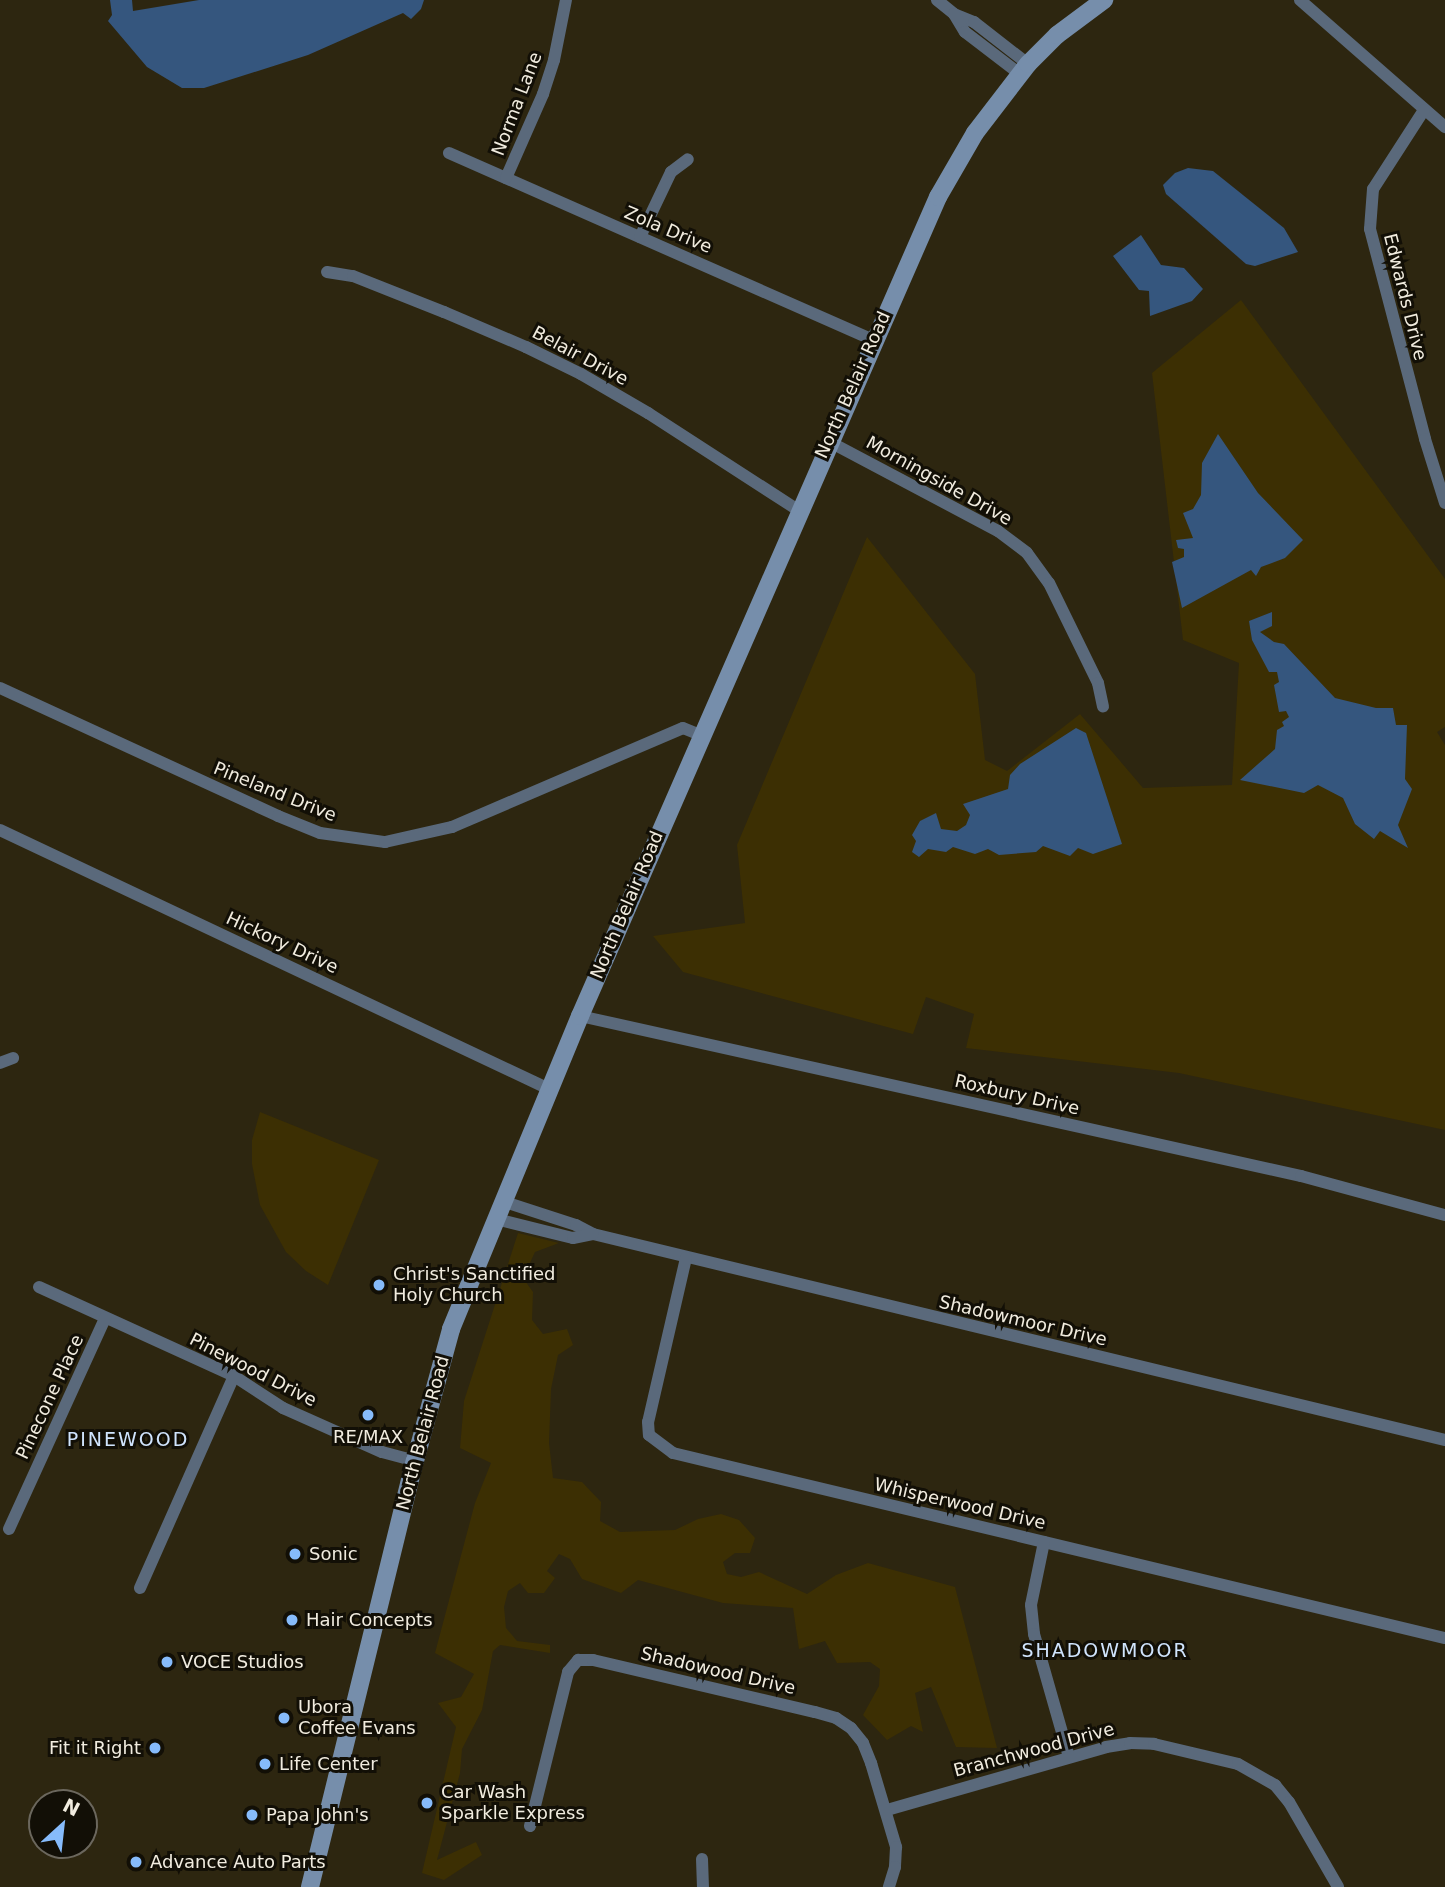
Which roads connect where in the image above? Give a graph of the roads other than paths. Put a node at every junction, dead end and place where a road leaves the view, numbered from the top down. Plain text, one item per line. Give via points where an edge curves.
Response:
1 (566, 0) edge
2 (937, 0) edge
3 (1104, 0) edge
4 (1300, 0) edge
5 (1024, 69) junction
6 (1424, 110) junction
7 (1445, 127) edge
8 (449, 153) dead end
9 (688, 159) dead end
10 (506, 178) junction
11 (640, 237) junction
12 (327, 272) dead end
13 (873, 340) junction
14 (828, 441) junction
15 (1445, 503) edge
16 (798, 510) junction
17 (0, 688) edge
18 (1103, 706) dead end
19 (700, 736) junction
20 (0, 830) edge
21 (580, 1016) junction
22 (13, 1058) dead end
23 (0, 1063) edge
24 (550, 1089) junction
25 (502, 1201) junction
26 (1445, 1215) edge
27 (549, 1216) junction
28 (496, 1219) junction
29 (545, 1231) junction
30 (593, 1234) junction
31 (686, 1258) junction
32 (39, 1287) dead end
33 (105, 1318) junction
34 (234, 1376) junction
35 (1445, 1440) edge
36 (415, 1461) junction
37 (9, 1529) dead end
38 (1044, 1542) junction
39 (140, 1588) dead end
40 (1445, 1638) edge
41 (1069, 1757) junction
42 (887, 1810) junction
43 (530, 1826) dead end
44 (702, 1859) dead end
45 (310, 1887) edge
46 (703, 1887) edge
47 (889, 1887) edge
48 (1338, 1887) edge

1 - 10 street, Norma Lane via 554,60
2 - 5 street via 954,14 965,32
3 - 5 main road, North Belair Road via 1057,35
4 - 6 street
5 - 13 main road, North Belair Road via 975,132 938,197
6 - 7 street
6 - 15 street, Edwards Drive via 1380,173 1373,189 1370,229
8 - 10 street, Zola Drive
9 - 11 street via 671,172
10 - 11 street, Zola Drive
11 - 13 street, Zola Drive
12 - 16 street, Belair Drive via 353,276 526,346 648,413
13 - 14 main road, North Belair Road
14 - 16 main road, North Belair Road
14 - 18 street, Morningside Drive via 998,531 1027,553 1049,583 1098,683
16 - 19 main road, North Belair Road
17 - 19 street, Pineland Drive via 320,833 385,842 452,827 683,728
19 - 21 main road, North Belair Road
20 - 24 street, Hickory Drive
21 - 24 main road, North Belair Road
21 - 26 street, Roxbury Drive via 1301,1176
22 - 23 street
24 - 25 main road, North Belair Road
25 - 27 street, Shadowmoor Drive
25 - 28 main road, North Belair Road
27 - 29 street
27 - 30 street, Shadowmoor Drive
28 - 29 street, Shadowmoor Drive
28 - 36 main road, North Belair Road via 451,1329
29 - 30 street, Shadowmoor Drive via 573,1238
30 - 31 street, Shadowmoor Drive
31 - 35 street, Shadowmoor Drive
31 - 38 street, Whisperwood Drive via 648,1422 649,1435 658,1445 673,1453
32 - 33 street, Pinewood Drive
33 - 34 street, Pinewood Drive
33 - 37 street, Pinecone Place
34 - 36 street, Pinewood Drive via 283,1408 382,1452
34 - 39 street
36 - 45 main road, North Belair Road
38 - 40 street, Whisperwood Drive
38 - 41 street via 1031,1605 1034,1633
41 - 42 street, Branchwood Drive
41 - 48 street, Branchwood Drive via 1130,1743 1238,1763 1275,1785 1289,1802
42 - 43 street, Shadowood Drive via 863,1743 836,1718 578,1660 562,1687
42 - 47 street, Shadowood Drive via 895,1847
44 - 46 street

